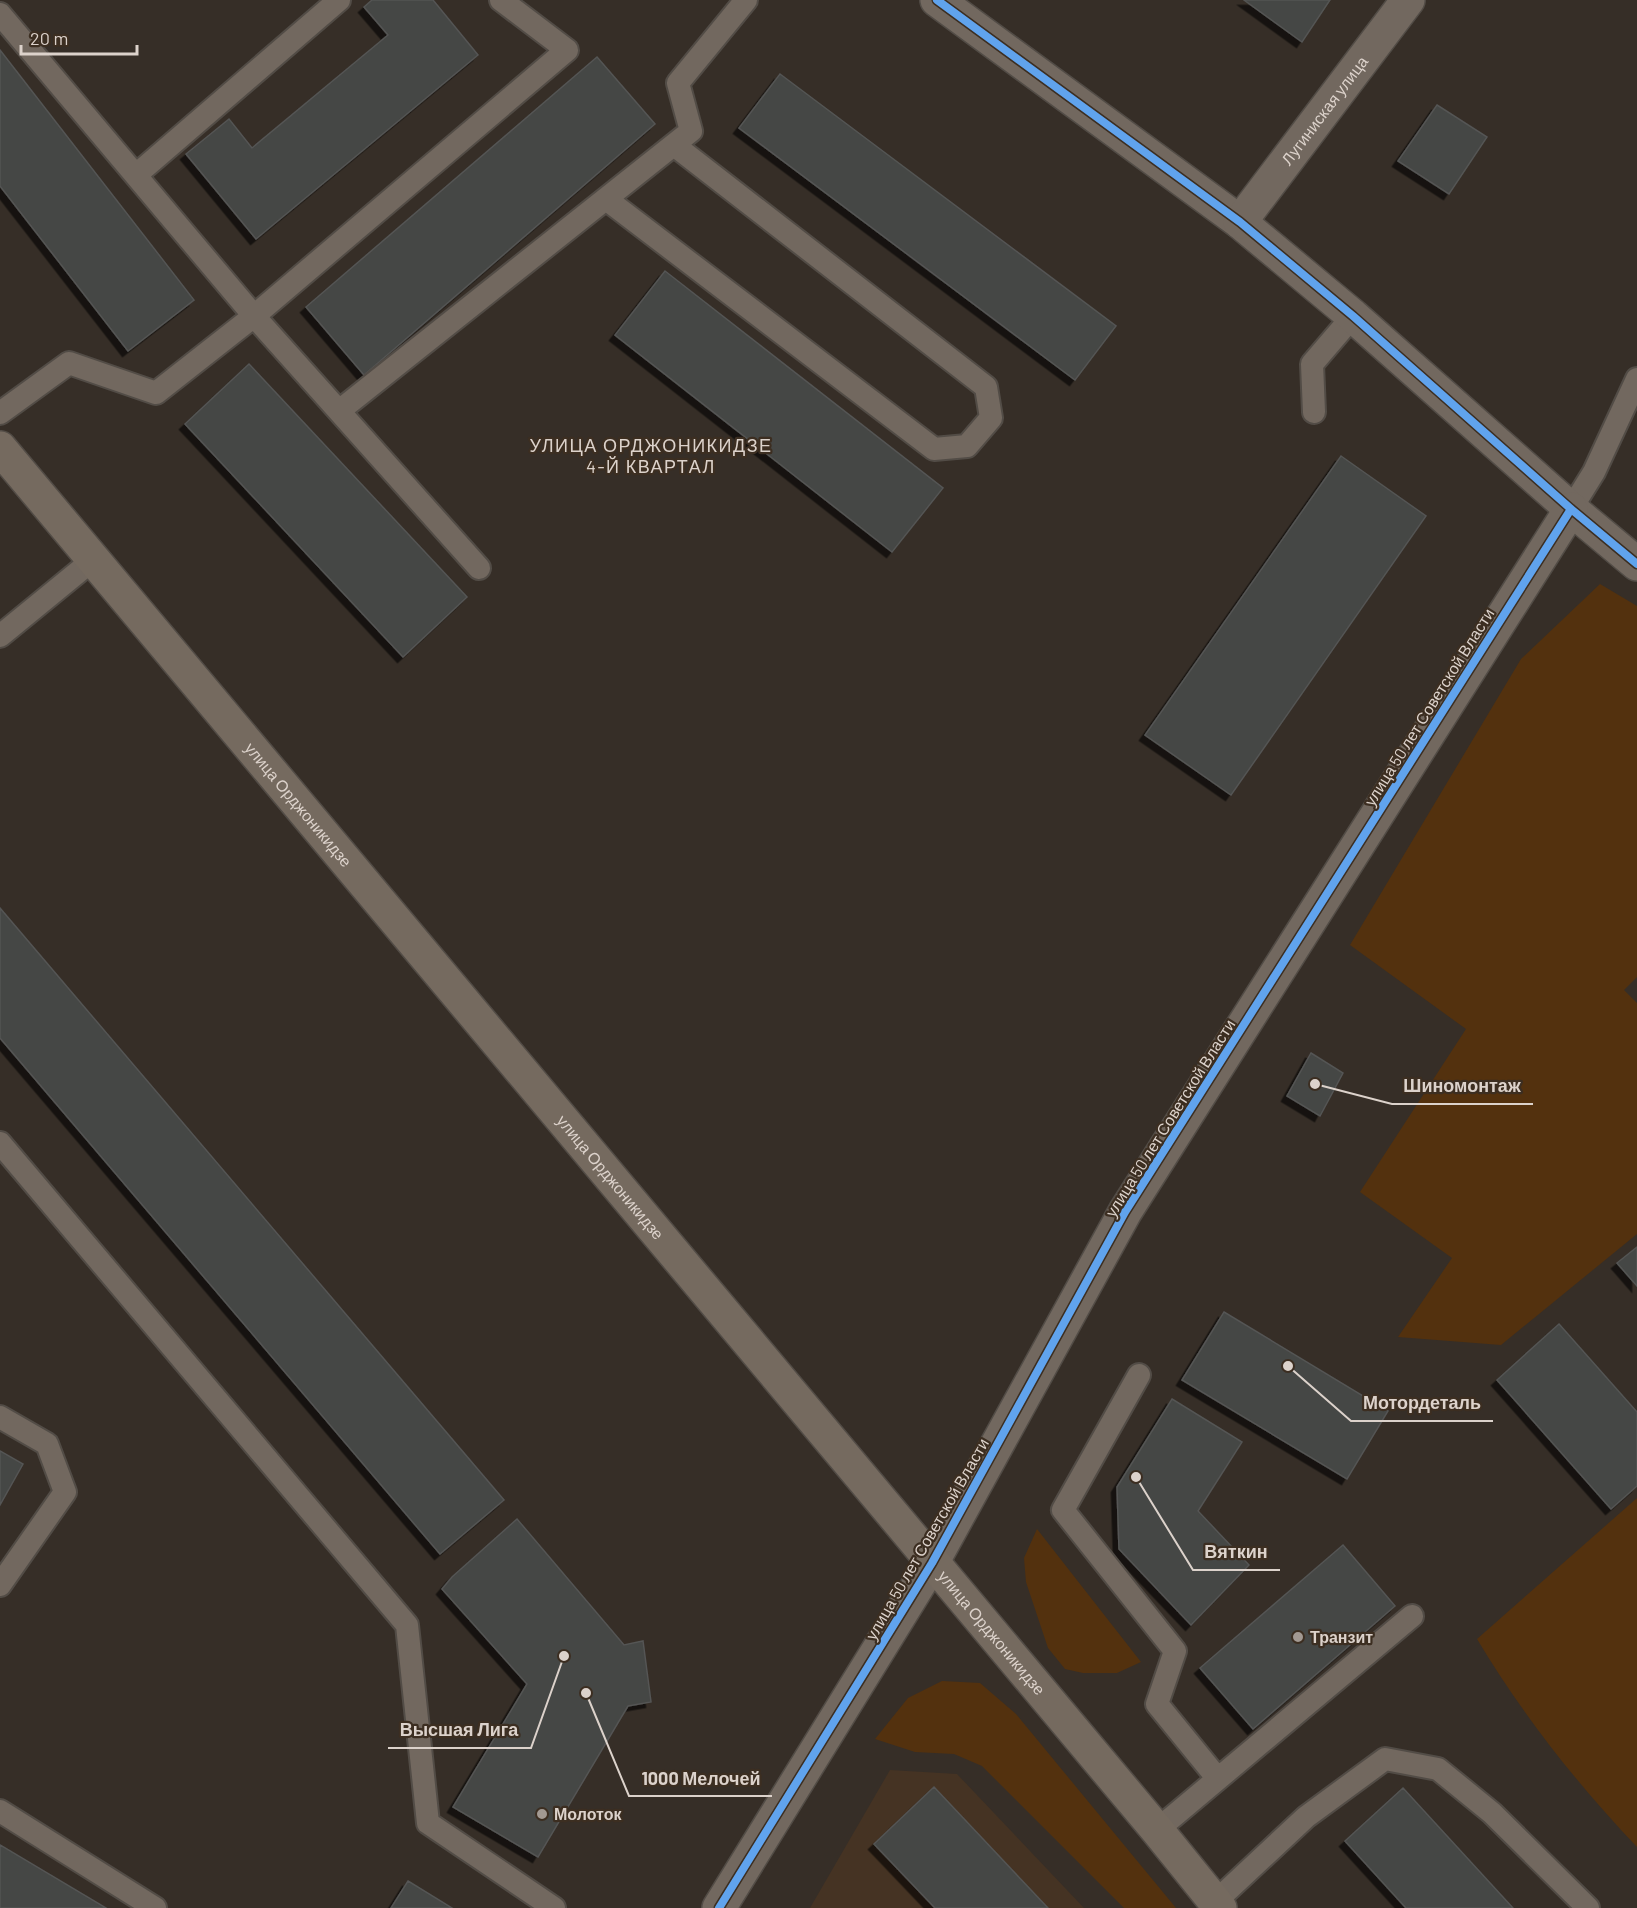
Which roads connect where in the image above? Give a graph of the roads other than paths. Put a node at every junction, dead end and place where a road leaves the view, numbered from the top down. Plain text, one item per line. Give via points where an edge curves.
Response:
1 (339, 0) edge
2 (501, 0) edge
3 (746, 0) edge
4 (937, 0) edge
5 (1408, 0) edge
6 (0, 14) edge
7 (674, 145) junction
8 (136, 175) junction
9 (606, 199) junction
10 (1240, 222) junction
11 (254, 316) junction
12 (1353, 316) junction
13 (1637, 379) edge
14 (339, 411) junction
15 (1314, 412) dead end
16 (0, 413) edge
17 (0, 448) edge
18 (1571, 509) junction
19 (94, 559) junction
20 (1637, 564) edge
21 (479, 568) dead end
22 (0, 636) edge
23 (0, 1143) edge
24 (1139, 1375) dead end
25 (0, 1417) edge
26 (932, 1563) junction
27 (0, 1585) edge
28 (1412, 1616) dead end
29 (1218, 1779) junction
30 (0, 1811) edge
31 (1157, 1830) junction
32 (1217, 1905) edge
33 (155, 1908) edge
34 (554, 1908) edge
35 (719, 1908) edge
36 (1588, 1908) edge

1 - 8 lane
2 - 11 lane via 567,50
3 - 7 lane via 678,83 691,131
4 - 10 street
5 - 10 street, Лугиниская улица
6 - 8 lane
7 - 9 lane
7 - 9 lane via 986,387 991,418 967,446 933,449
8 - 11 lane
9 - 14 lane
10 - 12 street
11 - 14 lane
11 - 16 lane via 156,393 69,363
12 - 15 lane via 1312,364
12 - 18 street
13 - 18 lane
14 - 21 lane
17 - 19 main road, улица Орджоникидзе
18 - 20 street
18 - 26 street, улица 50 лет Советской Власти via 1125,1212
19 - 22 lane
19 - 26 main road, улица Орджоникидзе
23 - 34 lane via 407,1625 428,1823
24 - 29 lane via 1063,1510 1175,1651 1157,1704
25 - 27 lane via 47,1444 65,1492
26 - 31 main road, улица Орджоникидзе
26 - 35 street, улица 50 лет Советской Власти
28 - 29 lane
29 - 31 lane
30 - 33 lane
31 - 32 main road, улица Орджоникидзе
32 - 36 lane via 1306,1817 1385,1759 1438,1769 1492,1813

